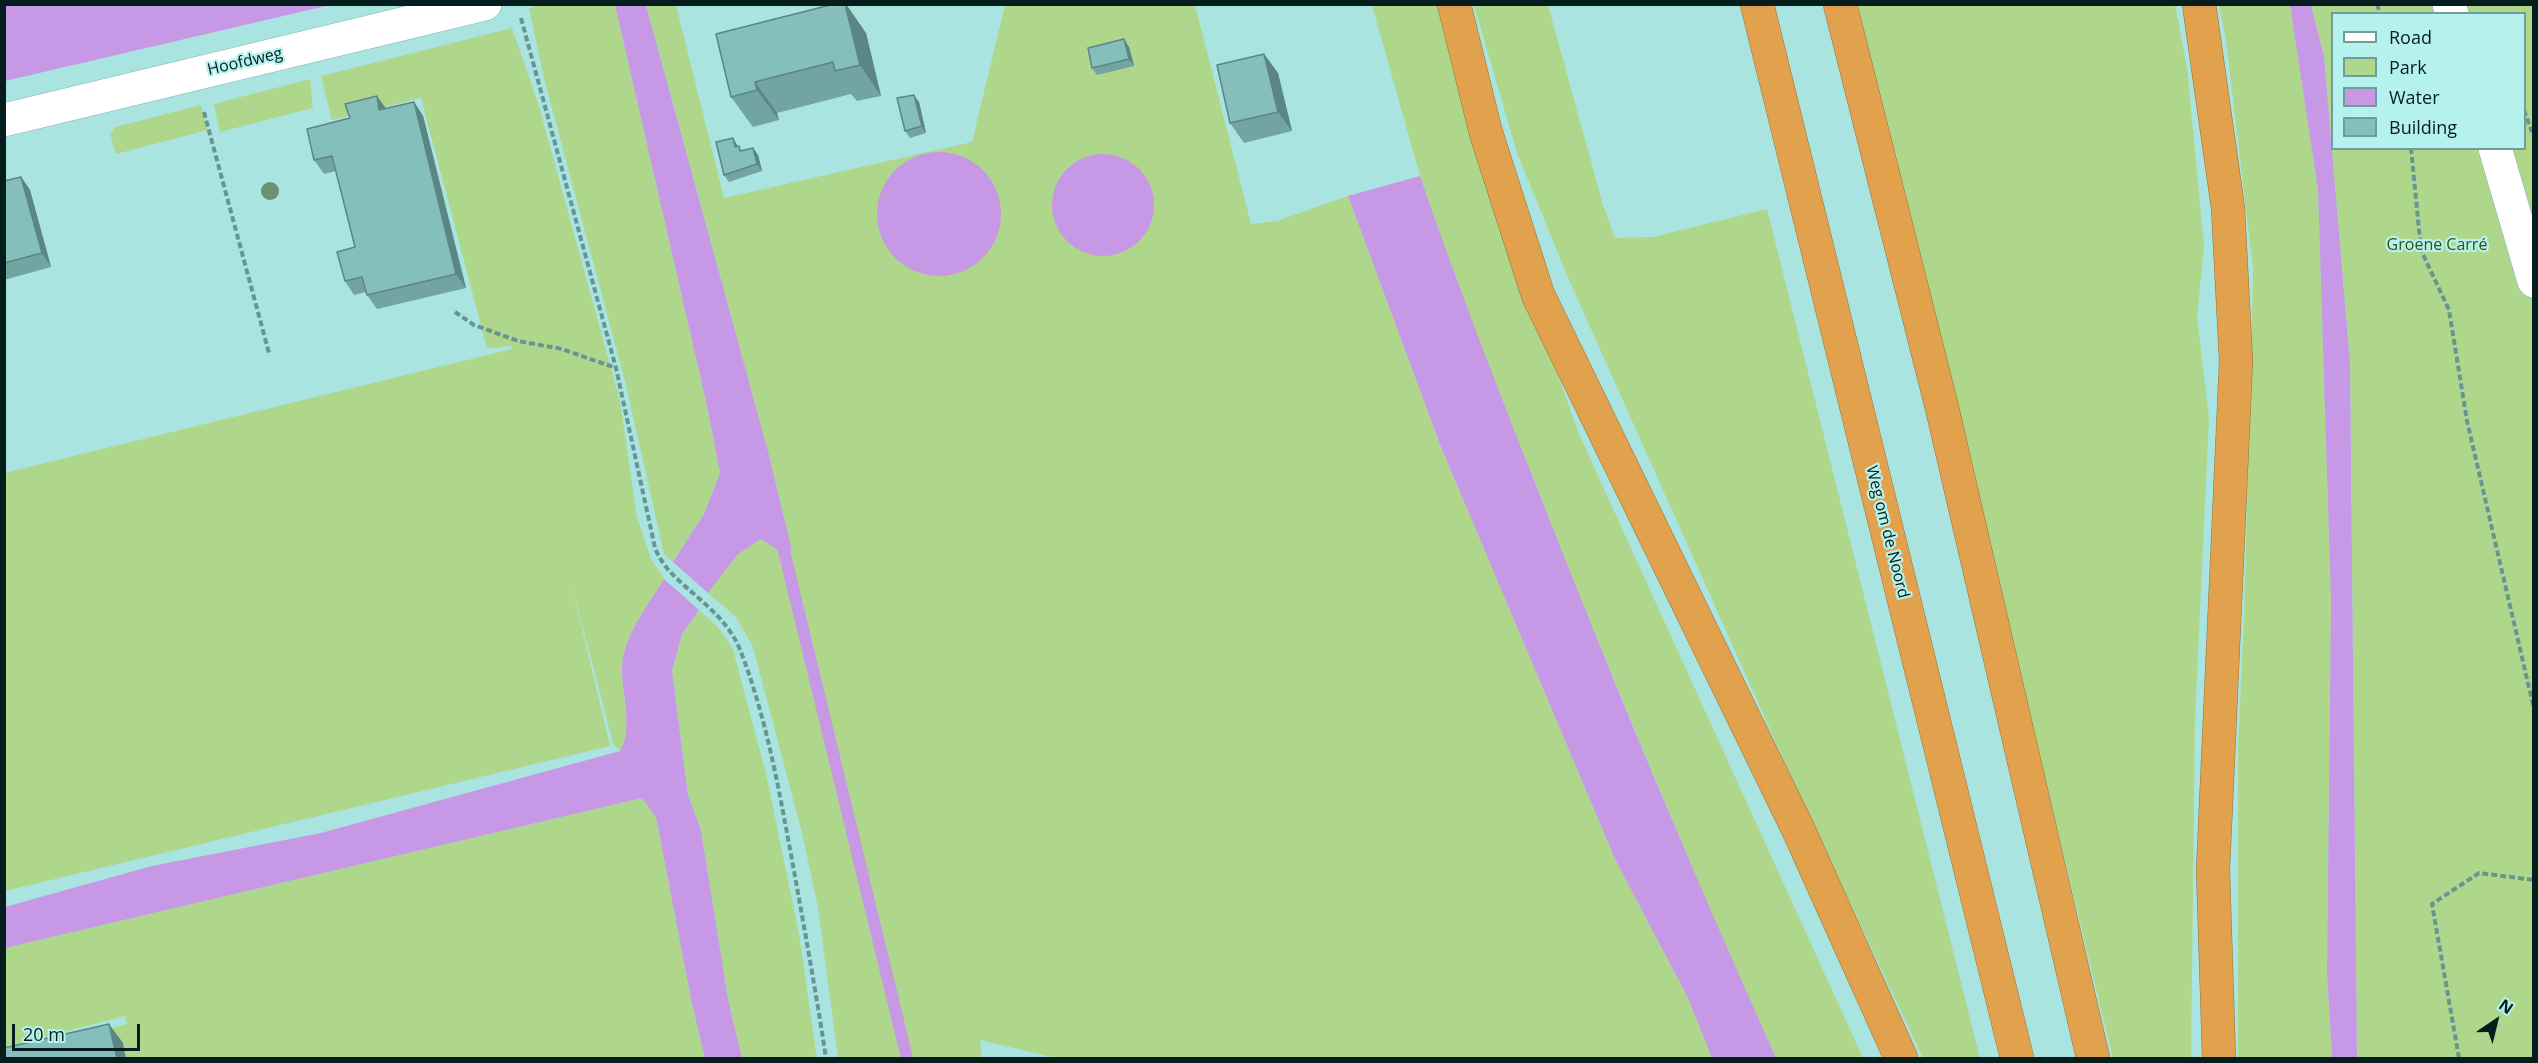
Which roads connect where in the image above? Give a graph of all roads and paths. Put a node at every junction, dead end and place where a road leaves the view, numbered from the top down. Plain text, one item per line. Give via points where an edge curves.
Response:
1 (485, 4) edge
2 (1454, 4) edge
3 (1757, 4) edge
4 (1840, 4) edge
5 (2199, 4) edge
6 (520, 16) dead end
7 (194, 74) junction
8 (2526, 115) edge
9 (4, 120) edge
10 (2534, 135) edge
11 (2411, 150) edge
12 (2496, 150) edge
13 (2534, 281) edge
14 (454, 312) dead end
15 (269, 353) dead end
16 (616, 368) junction
17 (2534, 709) edge
18 (2534, 880) edge
19 (826, 1059) edge
20 (1900, 1059) edge
21 (2016, 1059) edge
22 (2093, 1059) edge
23 (2219, 1059) edge
24 (2459, 1059) edge

1 - 7 street, Hoofdweg
2 - 20 highway via 1486,133 1538,295 1798,829
3 - 21 highway, Weg om de Noord
4 - 22 highway via 1942,408
5 - 23 highway via 2228,208 2236,361 2213,870
6 - 16 path
7 - 9 street, Hoofdweg
7 - 15 path
8 - 10 path
11 - 17 path via 2421,250 2449,310 2467,421
12 - 13 street
14 - 16 path via 474,325 507,337 562,349
16 - 19 path via 660,562 715,610 729,628 771,748
18 - 24 path via 2479,873 2432,904

